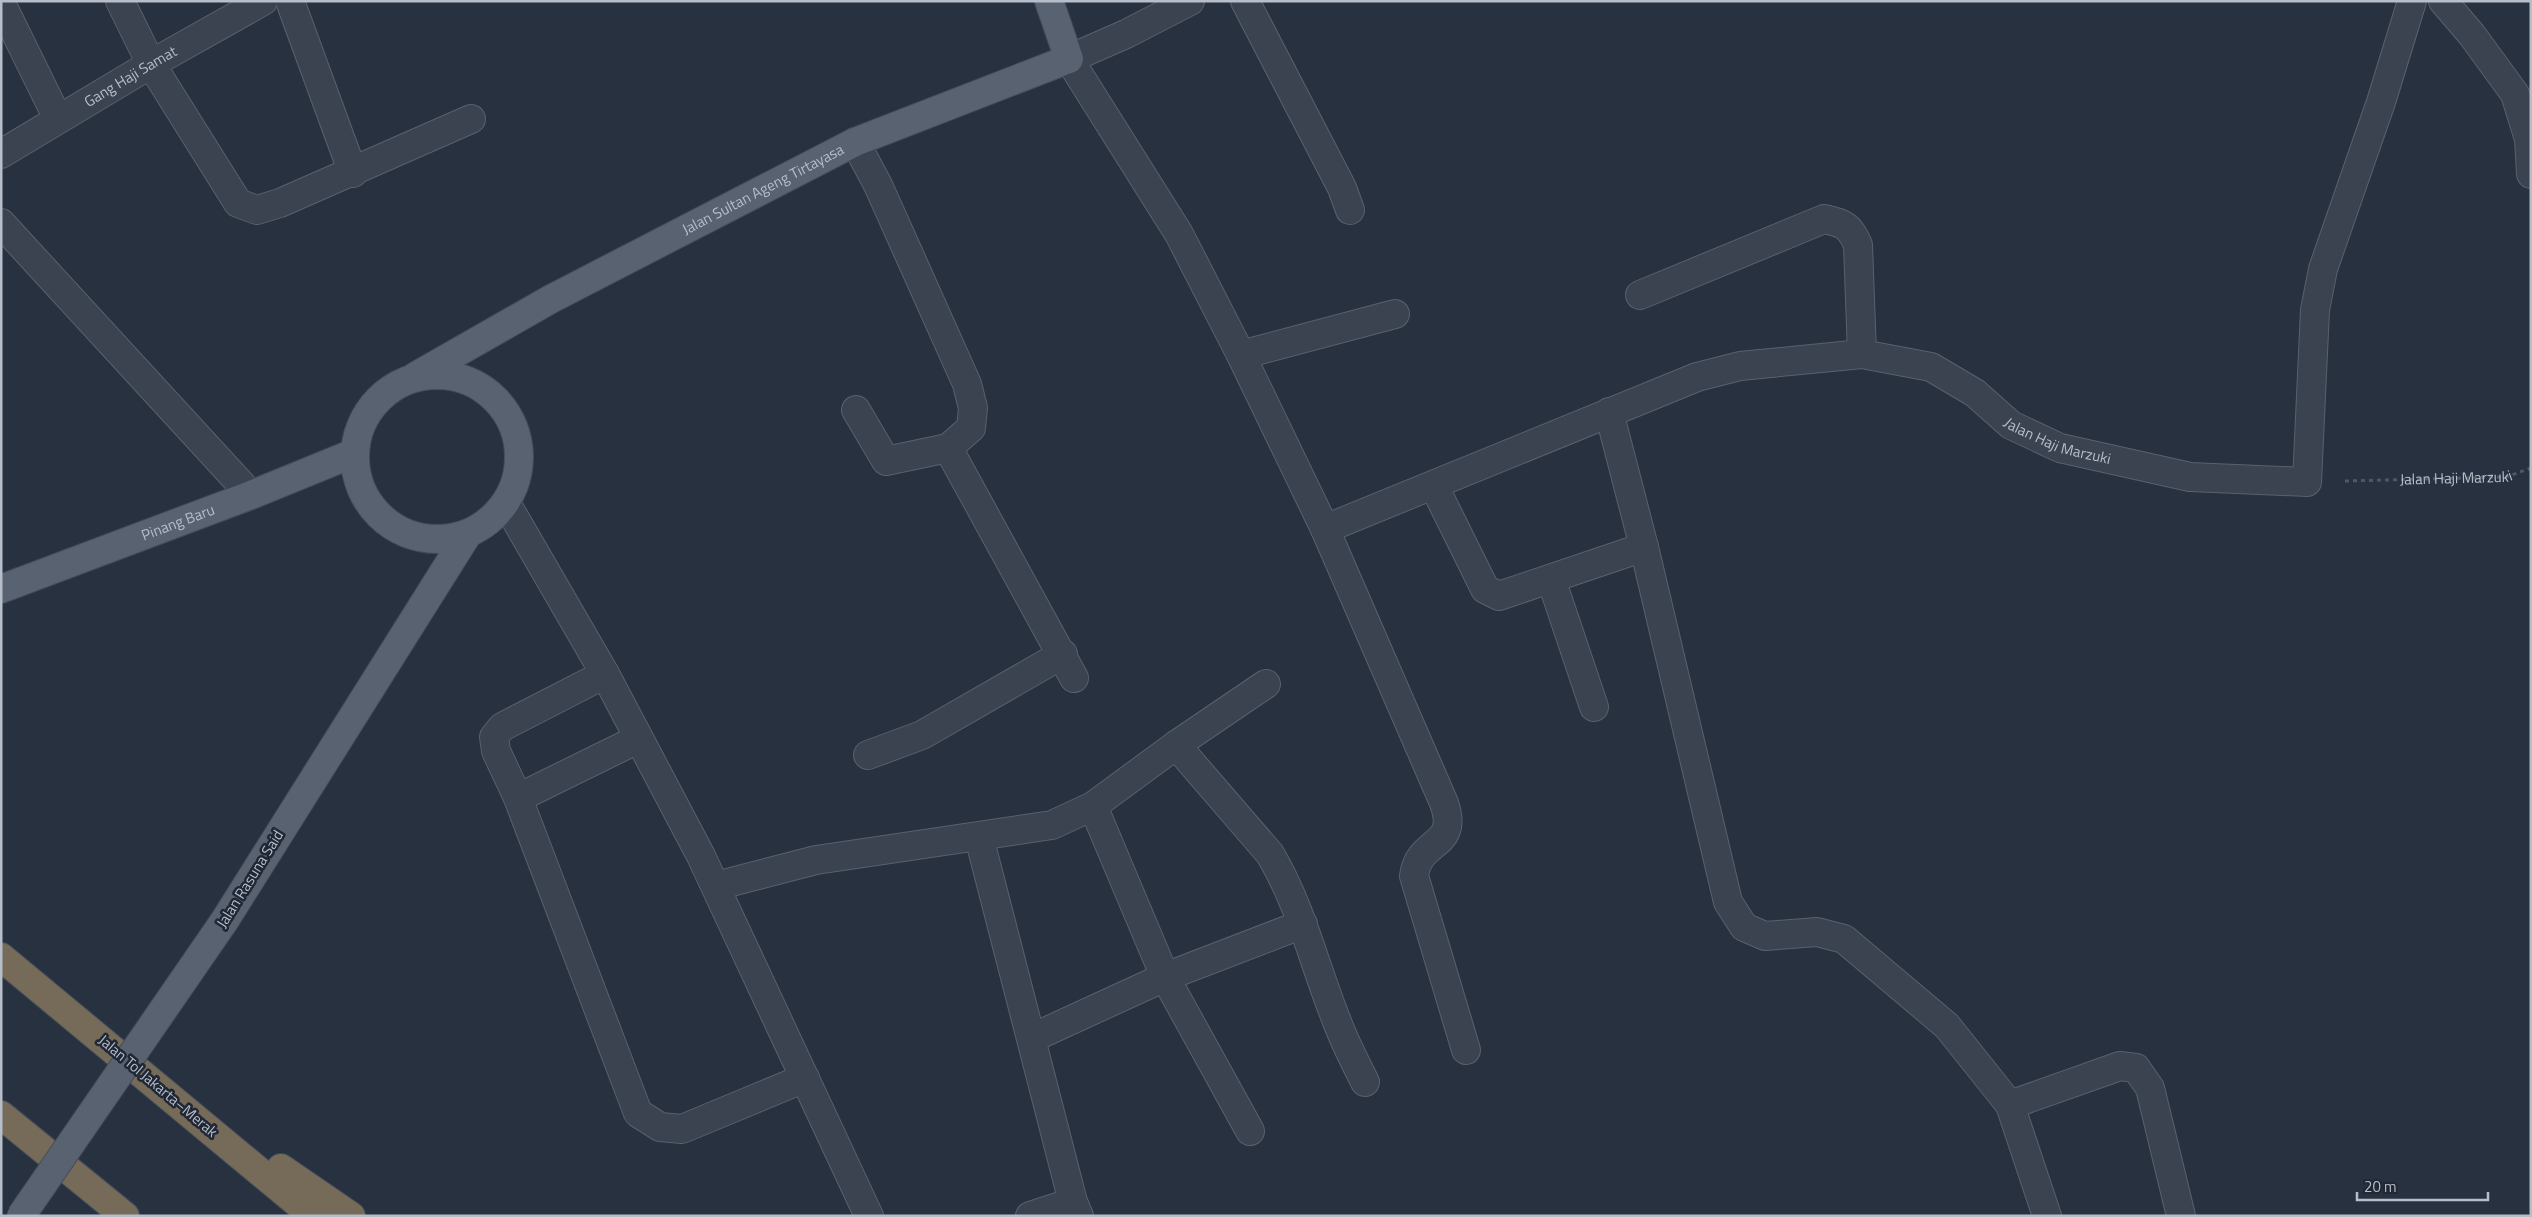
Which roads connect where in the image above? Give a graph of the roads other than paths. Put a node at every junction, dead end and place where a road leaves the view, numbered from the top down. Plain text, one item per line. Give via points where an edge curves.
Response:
1 (120, 1) edge
2 (263, 1) edge
3 (290, 1) edge
4 (1049, 1) edge
5 (1190, 1) edge
6 (1245, 1) edge
7 (2412, 1) edge
8 (2443, 1) edge
9 (1, 3) edge
10 (1069, 58) junction
11 (151, 64) junction
12 (58, 119) junction
13 (471, 119) dead end
14 (855, 142) junction
15 (1, 154) edge
16 (353, 173) junction
17 (2531, 174) edge
18 (1350, 210) dead end
19 (1, 223) edge
20 (1640, 295) dead end
21 (1395, 314) dead end
22 (1862, 354) junction
23 (1241, 355) junction
24 (416, 376) junction
25 (856, 410) dead end
26 (1609, 412) junction
27 (948, 448) junction
28 (354, 453) junction
29 (1434, 486) junction
30 (251, 495) junction
31 (506, 503) junction
32 (1325, 529) junction
33 (467, 535) junction
34 (1644, 547) junction
35 (1551, 579) junction
36 (1, 589) edge
37 (605, 674) junction
38 (1266, 684) dead end
39 (1594, 707) dead end
40 (638, 739) junction
41 (1176, 744) junction
42 (868, 755) dead end
43 (518, 798) junction
44 (1092, 806) junction
45 (979, 838) junction
46 (716, 886) junction
47 (1303, 924) junction
48 (1, 957) edge
49 (1165, 977) junction
50 (1032, 1038) junction
51 (1466, 1050) dead end
52 (806, 1078) junction
53 (1365, 1082) dead end
54 (157, 1086) junction
55 (2010, 1105) junction
56 (1, 1115) edge
57 (1250, 1131) dead end
58 (84, 1184) junction
59 (1076, 1209) edge
60 (21, 1216) edge
61 (111, 1216) edge
62 (125, 1216) edge
63 (313, 1216) edge
64 (351, 1216) edge
65 (869, 1216) edge
66 (1030, 1216) edge
67 (2048, 1216) edge
68 (2181, 1216) edge

1 - 11 street
2 - 11 street, Gang Haji Samat
3 - 16 street
4 - 10 main road
5 - 10 street via 1126,34
6 - 18 street via 1342,188
7 - 22 street, Jalan Haji Marzuki via 2323,269 2315,310 2307,482 2190,477 2060,448 2011,425 1975,393 1931,367
8 - 17 street via 2515,94 2529,139
9 - 12 street
10 - 14 main road, Jalan Sultan Ageng Tirtayasa
10 - 23 street via 1179,234
11 - 12 street, Gang Haji Samat
11 - 16 street via 238,203 257,210 280,204
12 - 15 street, Gang Haji Samat
13 - 16 street
14 - 24 main road, Jalan Sultan Ageng Tirtayasa via 551,299
14 - 27 street via 878,185 967,384 973,408 971,428
19 - 30 street
20 - 22 street via 1824,219 1841,222 1852,232 1858,245
21 - 23 street
22 - 26 street, Jalan Haji Marzuki via 1740,366 1697,377
23 - 32 street
24 - 28 main road via 392,386 372,404 359,428
24 - 31 main road via 450,374 481,386 504,408 518,440 519,472
25 - 27 street via 886,461
26 - 29 street, Jalan Haji Marzuki
26 - 34 street
27 - 42 street via 1069,666 922,734
28 - 30 main road, Pinang Baru
28 - 33 main road via 359,486 377,514 403,532 435,540
29 - 32 street, Jalan Haji Marzuki
29 - 35 street via 1485,590 1499,596
30 - 36 main road, Pinang Baru
31 - 33 main road via 489,522
31 - 37 street
32 - 51 street via 1450,819 1447,832 1415,865 1414,876
33 - 60 main road, Jalan Rasuna Said, bridge via 225,920
34 - 35 street
34 - 55 street via 1728,902 1744,927 1765,936 1817,932 1844,939 1947,1026
35 - 39 street
37 - 40 street
37 - 43 street via 502,727 494,737 496,751
38 - 41 street
40 - 43 street
40 - 46 street
41 - 44 street
41 - 47 street via 1270,854
43 - 52 street via 638,1112 660,1127 682,1129
44 - 45 street via 1052,825
44 - 49 street
45 - 46 street via 816,860
45 - 50 street
46 - 52 street
47 - 49 street
47 - 53 street via 1336,1020
48 - 54 highway, Jalan Tol Jakarta–Merak
49 - 50 street
49 - 57 street
50 - 59 street
52 - 65 street
54 - 63 highway, Jalan Tol Jakarta–Merak
54 - 64 highway
55 - 67 street
55 - 68 street via 2120,1066 2136,1068 2150,1088
56 - 58 highway
58 - 61 highway
58 - 62 highway
59 - 66 street

